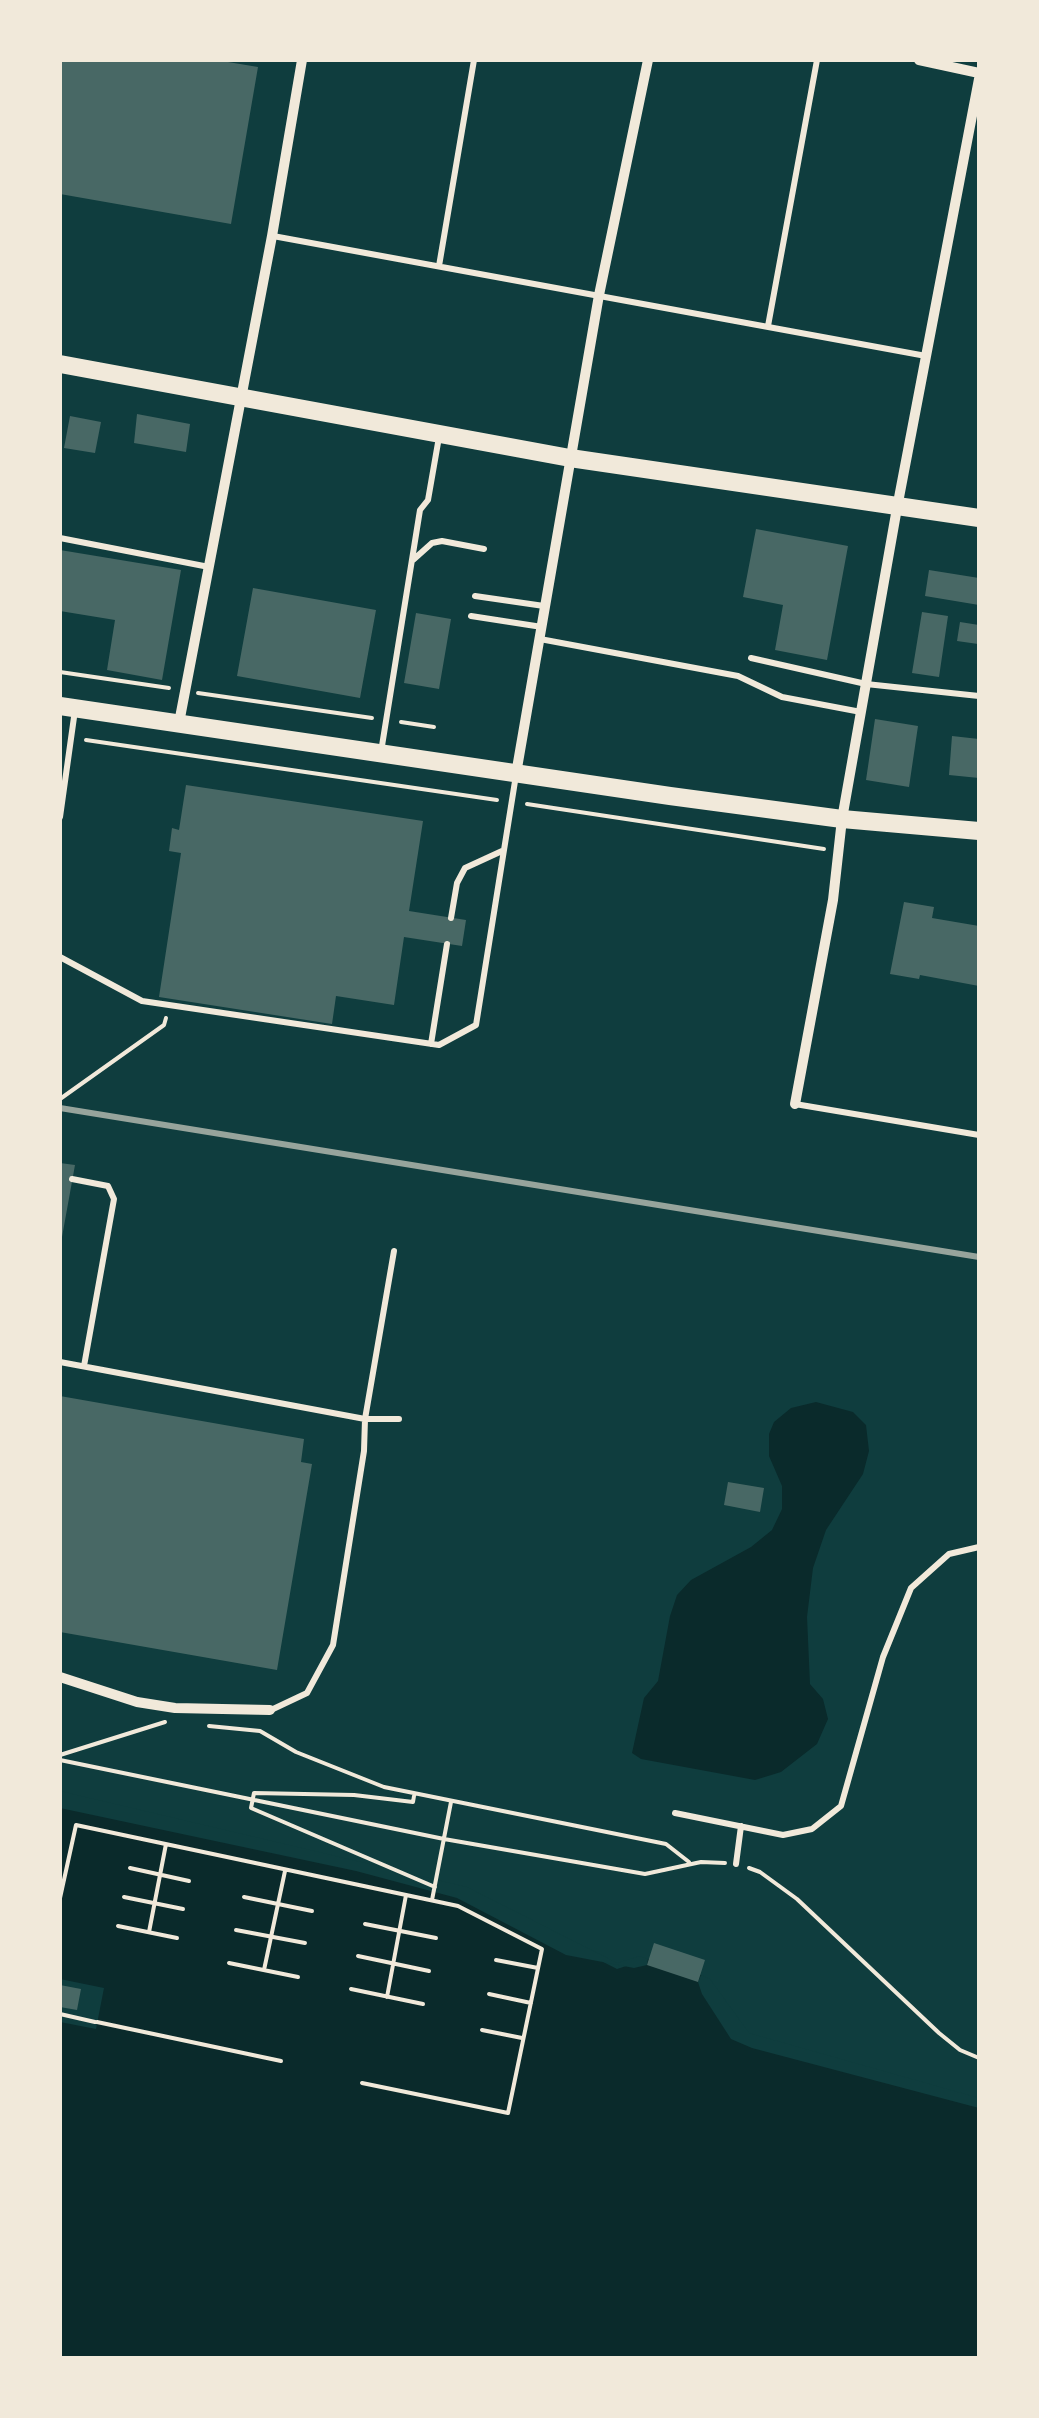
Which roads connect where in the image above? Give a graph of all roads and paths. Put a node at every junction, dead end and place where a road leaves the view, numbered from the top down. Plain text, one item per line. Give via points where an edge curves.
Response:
1 (302, 60) edge
2 (474, 60) edge
3 (648, 60) edge
4 (816, 60) edge
5 (919, 60) edge
6 (979, 76) edge
7 (272, 236) junction
8 (440, 266) junction
9 (600, 295) junction
10 (768, 326) junction
11 (926, 356) junction
12 (60, 364) edge
13 (241, 397) junction
14 (440, 434) junction
15 (570, 458) junction
16 (897, 508) junction
17 (979, 518) edge
18 (60, 538) edge
19 (484, 549) dead end
20 (412, 562) junction
21 (210, 567) junction
22 (475, 596) dead end
23 (546, 606) junction
24 (471, 616) dead end
25 (542, 626) junction
26 (540, 640) junction
27 (751, 658) dead end
28 (60, 672) edge
29 (866, 684) junction
30 (186, 691) junction
31 (979, 696) edge
32 (68, 707) edge
33 (861, 712) junction
34 (385, 720) junction
35 (179, 724) junction
36 (434, 727) dead end
37 (71, 738) junction
38 (380, 754) junction
39 (516, 774) junction
40 (512, 802) junction
41 (60, 817) edge
42 (842, 819) junction
43 (979, 831) edge
44 (503, 850) junction
45 (838, 851) junction
46 (452, 918) dead end
47 (447, 944) dead end
48 (60, 957) edge
49 (168, 1012) dead end
50 (431, 1044) junction
51 (60, 1099) edge
52 (795, 1104) joint
53 (979, 1134) edge
54 (72, 1179) dead end
55 (394, 1251) dead end
56 (60, 1362) edge
57 (84, 1366) junction
58 (365, 1419) junction
59 (399, 1419) dead end
60 (979, 1546) edge
61 (60, 1678) edge
62 (270, 1710) joint
63 (174, 1714) junction
64 (156, 1716) dead end
65 (60, 1757) edge
66 (414, 1794) junction
67 (252, 1800) junction
68 (451, 1802) junction
69 (675, 1813) dead end
70 (741, 1826) junction
71 (444, 1839) junction
72 (166, 1844) junction
73 (692, 1864) junction
74 (736, 1864) junction
75 (130, 1868) dead end
76 (285, 1869) junction
77 (160, 1875) junction
78 (189, 1881) dead end
79 (434, 1887) junction
80 (406, 1895) junction
81 (124, 1897) dead end
82 (244, 1897) dead end
83 (60, 1898) edge
84 (432, 1901) junction
85 (155, 1903) junction
86 (278, 1904) junction
87 (183, 1909) dead end
88 (312, 1911) dead end
89 (365, 1924) dead end
90 (118, 1926) dead end
91 (236, 1930) dead end
92 (400, 1930) junction
93 (149, 1932) junction
94 (271, 1937) junction
95 (177, 1938) dead end
96 (436, 1938) dead end
97 (305, 1944) dead end
98 (358, 1956) dead end
99 (496, 1960) dead end
100 (229, 1963) dead end
101 (393, 1963) junction
102 (538, 1968) junction
103 (264, 1970) junction
104 (429, 1970) dead end
105 (298, 1977) dead end
106 (351, 1990) dead end
107 (489, 1994) dead end
108 (387, 1997) junction
109 (531, 2003) junction
110 (422, 2004) dead end
111 (60, 2014) edge
112 (97, 2022) dead end
113 (482, 2030) dead end
114 (524, 2038) junction
115 (192, 2043) dead end
116 (979, 2058) edge
117 (281, 2061) dead end
118 (362, 2084) dead end

1 - 7 street
2 - 8 lane
3 - 9 street
4 - 10 lane
5 - 6 street
6 - 11 street
7 - 8 lane
7 - 13 street
8 - 9 lane
9 - 10 lane
9 - 15 street
10 - 11 lane
11 - 16 street
12 - 13 main road
13 - 14 main road
13 - 21 street
14 - 15 main road
14 - 20 lane
15 - 16 main road
15 - 23 street
16 - 17 main road
16 - 29 street
18 - 21 lane
19 - 20 lane via 442,541
20 - 34 lane
21 - 30 street
22 - 23 lane
23 - 25 street
24 - 25 lane
25 - 26 street
26 - 33 lane via 738,676 782,696
26 - 39 street
27 - 29 lane
28 - 30 path
29 - 31 lane
29 - 33 street
30 - 34 path
30 - 35 street
32 - 35 main road
32 - 37 lane
33 - 42 street
34 - 36 path
34 - 38 lane
35 - 38 main road
37 - 40 path
37 - 41 lane
38 - 39 main road
39 - 40 lane
39 - 42 main road
40 - 44 lane
40 - 45 path
42 - 43 main road
42 - 45 street
44 - 46 lane via 465,868
44 - 50 lane via 476,1025
45 - 52 street
47 - 50 lane
48 - 50 lane via 142,1001
49 - 51 path via 164,1025
52 - 53 lane
54 - 57 lane via 108,1186 114,1199
55 - 58 lane
56 - 57 lane
57 - 58 lane
58 - 59 lane
58 - 62 lane via 333,1645 308,1693
60 - 70 lane via 950,1554 911,1588 883,1657 841,1806 812,1829 783,1835
61 - 63 street
62 - 63 street
63 - 64 path
63 - 65 path
63 - 66 path via 260,1731 326,1765
65 - 67 path
66 - 67 path via 412,1802 254,1793
66 - 68 path
67 - 71 path
67 - 79 path via 251,1808
68 - 71 path
68 - 73 path via 666,1844
69 - 70 lane
70 - 74 lane
71 - 73 path via 645,1874
71 - 79 path
72 - 76 path
72 - 77 path
72 - 83 path via 76,1825
73 - 74 path
74 - 116 path via 760,1872 797,1900 939,2034
75 - 77 path
76 - 80 path
76 - 86 path
77 - 78 path
77 - 85 path
79 - 84 path
80 - 84 path
80 - 92 path
81 - 85 path
82 - 86 path
84 - 102 path via 458,1906 542,1949
85 - 87 path
85 - 93 path
86 - 88 path
86 - 94 path
89 - 92 path
90 - 93 path
91 - 94 path
92 - 96 path
92 - 101 path
93 - 95 path
94 - 97 path
94 - 103 path
98 - 101 path
99 - 102 path
100 - 103 path
101 - 104 path
101 - 108 path
102 - 109 path
103 - 105 path
106 - 108 path
107 - 109 path
108 - 110 path
109 - 114 path
111 - 115 path
112 - 117 path
113 - 114 path
114 - 118 path via 508,2114

